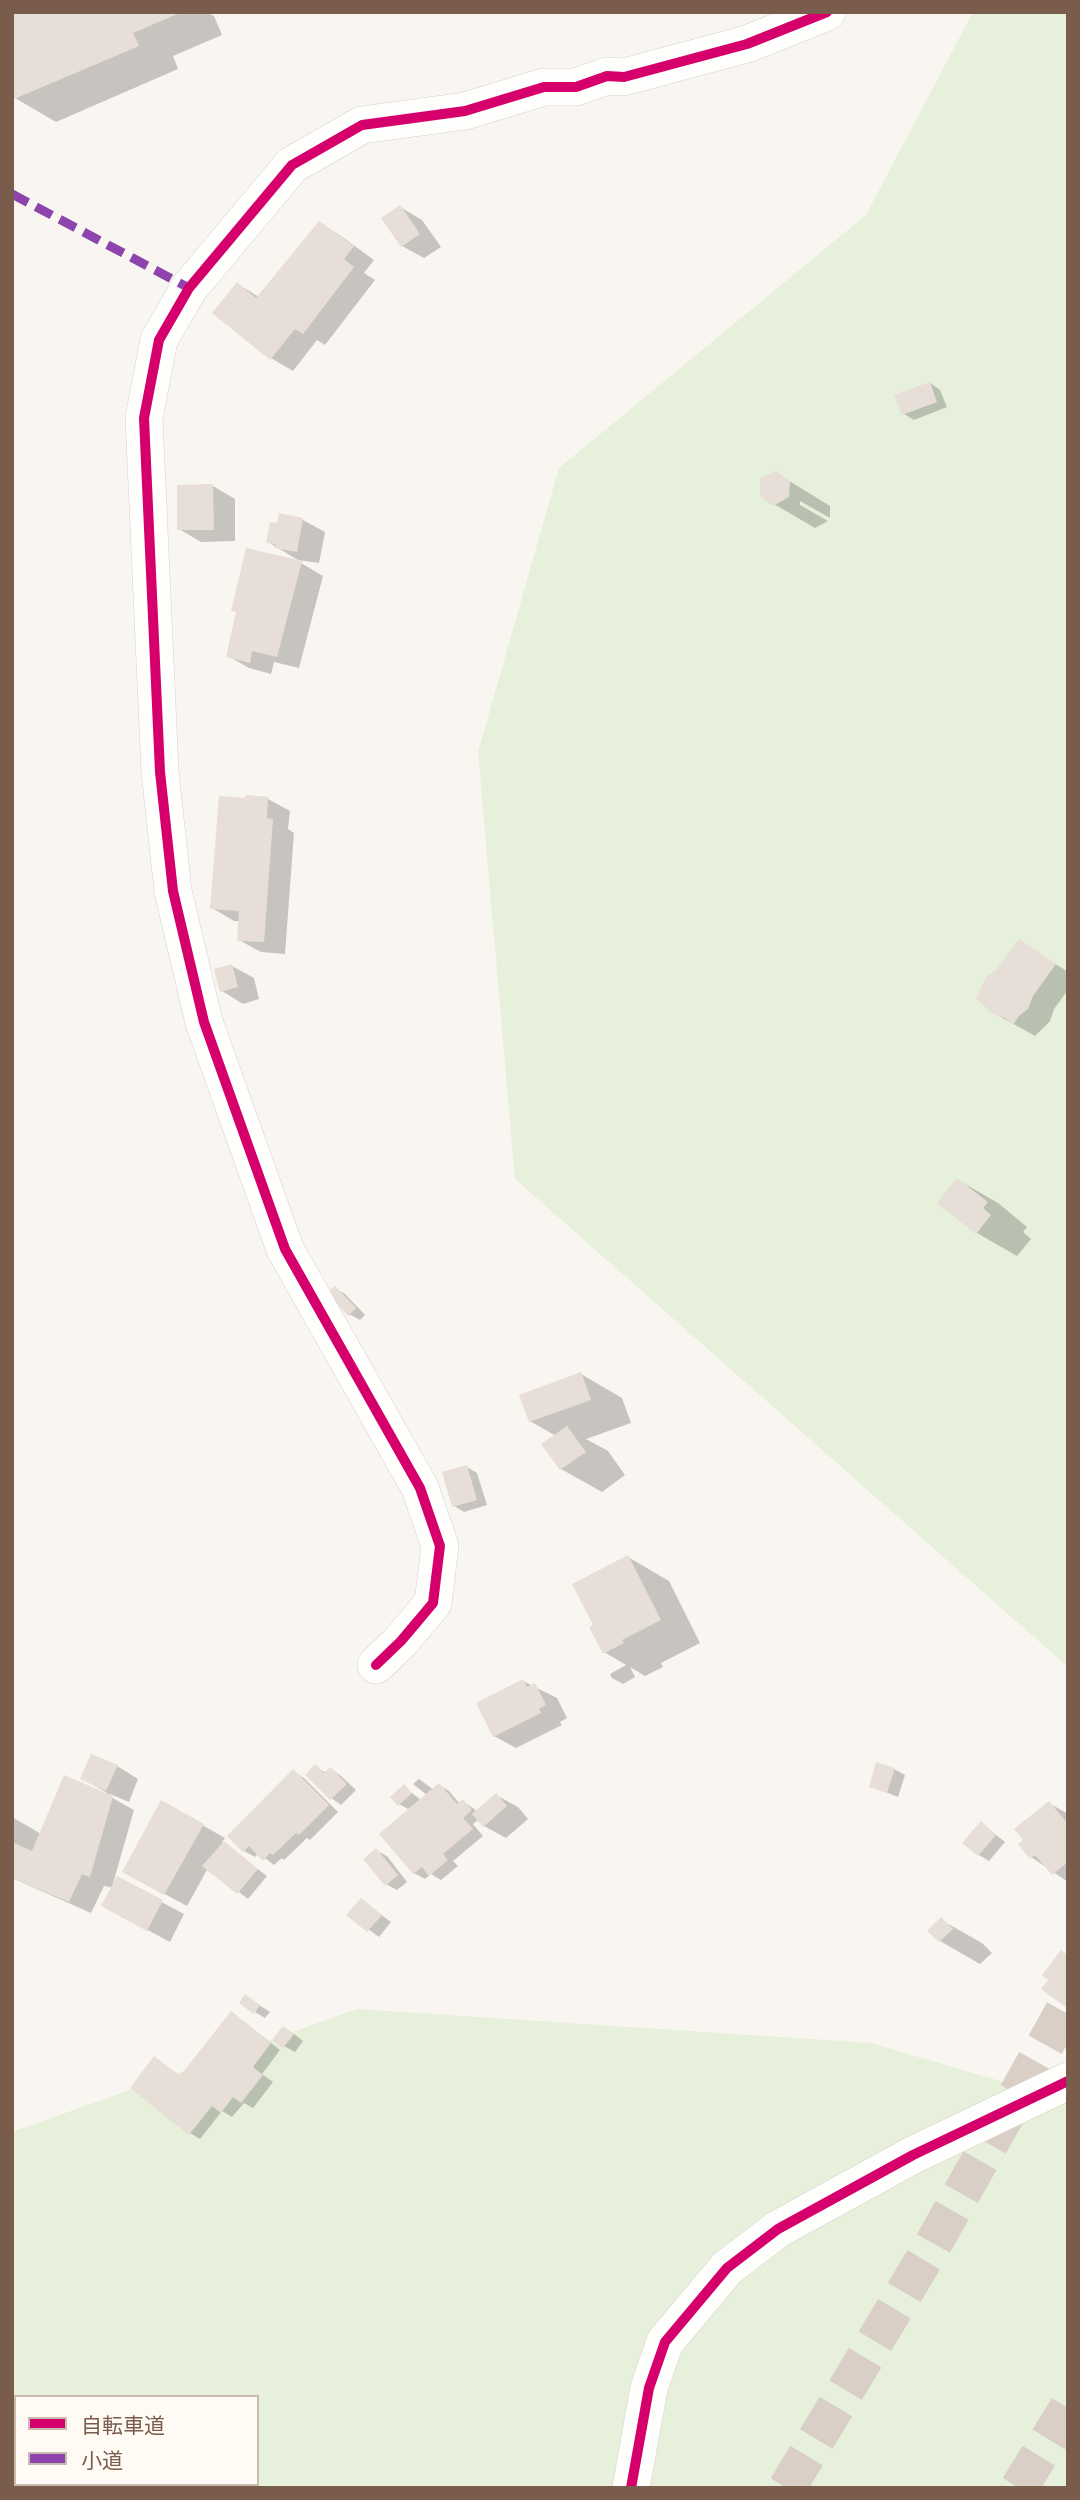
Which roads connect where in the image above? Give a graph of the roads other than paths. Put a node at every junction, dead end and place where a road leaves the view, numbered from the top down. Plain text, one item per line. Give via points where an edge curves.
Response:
1 (827, 12) edge
2 (376, 1665) dead end
3 (1068, 2081) edge
4 (631, 2488) edge

1 - 2 street via 747,44 624,77 607,76 576,87 544,87 465,111 362,125 292,165 189,288 159,340 144,418 145,458 160,772 173,891 182,930 204,1022 285,1249 420,1489 440,1546 433,1603
3 - 4 street via 778,2229 727,2268 665,2342 649,2388

